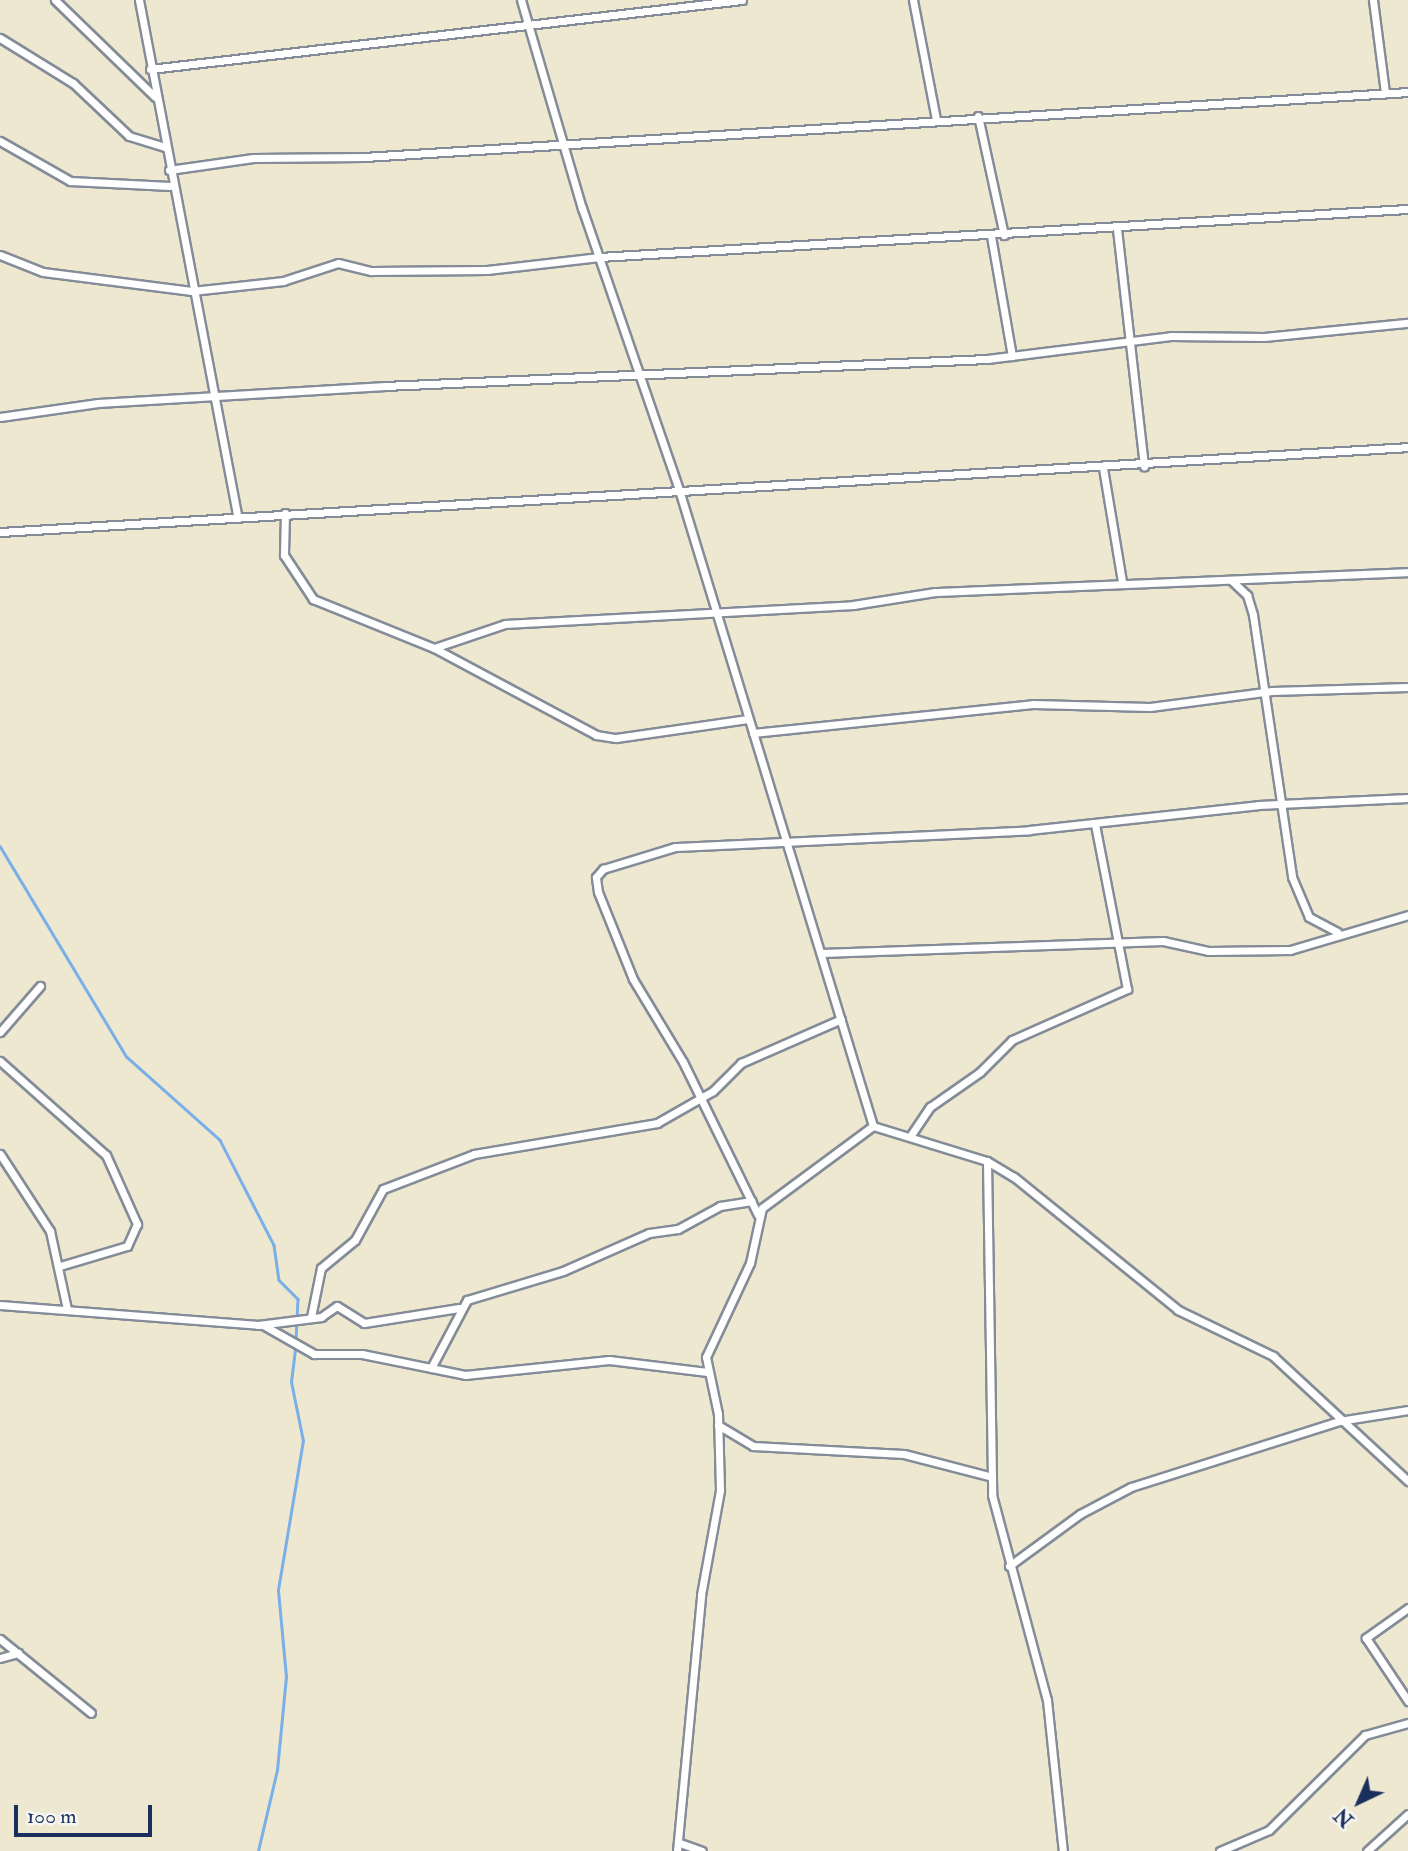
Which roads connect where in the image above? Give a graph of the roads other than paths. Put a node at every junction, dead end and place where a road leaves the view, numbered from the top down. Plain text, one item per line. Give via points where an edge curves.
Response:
1 (55, 0) edge
2 (139, 0) edge
3 (521, 0) edge
4 (743, 0) edge
5 (913, 0) edge
6 (1373, 0) edge
7 (530, 28) junction
8 (0, 38) edge
9 (150, 69) junction
10 (1408, 92) edge
11 (1385, 93) junction
12 (156, 97) junction
13 (978, 117) junction
14 (936, 119) junction
15 (0, 141) edge
16 (564, 145) junction
17 (165, 148) junction
18 (169, 170) junction
19 (170, 186) junction
20 (1408, 209) edge
21 (1118, 229) junction
22 (1004, 235) junction
23 (990, 236) junction
24 (0, 256) edge
25 (599, 257) junction
26 (192, 291) junction
27 (1408, 323) edge
28 (1130, 342) junction
29 (1012, 356) junction
30 (640, 374) junction
31 (214, 396) junction
32 (0, 417) edge
33 (1408, 447) edge
34 (1144, 466) junction
35 (1103, 468) junction
36 (680, 493) junction
37 (285, 513) junction
38 (237, 514) junction
39 (0, 531) edge
40 (1408, 572) edge
41 (1232, 581) junction
42 (1122, 582) junction
43 (714, 611) junction
44 (433, 648) junction
45 (1408, 687) edge
46 (1264, 693) junction
47 (748, 719) junction
48 (753, 733) junction
49 (1408, 798) edge
50 (1278, 805) junction
51 (1095, 824) junction
52 (787, 838) junction
53 (1408, 915) edge
54 (1338, 932) junction
55 (1114, 943) junction
56 (821, 953) junction
57 (40, 986) dead end
58 (841, 1019) junction
59 (0, 1032) edge
60 (0, 1062) edge
61 (702, 1098) junction
62 (873, 1126) junction
63 (911, 1135) junction
64 (0, 1154) edge
65 (987, 1161) junction
66 (752, 1201) junction
67 (758, 1215) junction
68 (60, 1266) junction
69 (0, 1305) edge
70 (67, 1308) junction
71 (458, 1308) junction
72 (312, 1317) junction
73 (262, 1325) junction
74 (431, 1368) junction
75 (707, 1371) junction
76 (1408, 1410) edge
77 (1339, 1421) junction
78 (718, 1425) junction
79 (992, 1477) junction
80 (1408, 1481) edge
81 (1009, 1566) junction
82 (1408, 1608) edge
83 (0, 1639) edge
84 (18, 1653) junction
85 (0, 1658) edge
86 (1408, 1701) edge
87 (91, 1713) dead end
88 (1408, 1723) edge
89 (1408, 1814) edge
90 (679, 1847) edge
91 (702, 1851) edge
92 (1063, 1851) edge
93 (1220, 1851) edge
94 (1367, 1851) edge

1 - 12 street
2 - 9 street
3 - 7 street
4 - 7 street
5 - 14 street
6 - 11 street
7 - 9 street
7 - 16 street
8 - 17 street via 73,83 129,136
9 - 12 street
10 - 11 street
11 - 13 street
12 - 17 street
13 - 14 street
13 - 22 street
14 - 16 street
15 - 19 street via 70,181
16 - 18 street via 253,158
16 - 25 street
17 - 18 street
18 - 19 street
19 - 26 street
20 - 21 street via 1298,212
21 - 22 street
21 - 28 street
22 - 23 street
23 - 25 street
23 - 29 street
24 - 26 street via 43,272
25 - 26 street via 487,270 371,271 338,262 283,281
25 - 30 street
26 - 31 street
27 - 28 street
28 - 29 street
28 - 34 street
29 - 30 street
30 - 31 street
30 - 36 street
31 - 32 street
31 - 38 street
33 - 34 street
34 - 35 street
35 - 36 street
35 - 42 street
36 - 37 street
36 - 43 street
37 - 38 street
37 - 44 street via 283,551 307,594 387,635
38 - 39 street
40 - 41 street
41 - 42 street
41 - 46 street via 1251,607
42 - 43 street
43 - 44 street via 497,624
43 - 47 street
44 - 47 street via 601,737
45 - 46 street
46 - 48 street via 1150,707 1033,704
46 - 50 street
47 - 48 street
48 - 52 street
49 - 50 street
50 - 51 street
50 - 54 street via 1292,877 1306,912
51 - 52 street
51 - 55 street
52 - 56 street
52 - 61 street via 638,854 596,877 633,979
53 - 54 street
54 - 55 street via 1290,950
55 - 56 street
55 - 63 street via 1128,981 1124,992 1012,1040 980,1072 930,1107
56 - 58 street
57 - 59 street
58 - 61 street via 741,1063
58 - 62 street
60 - 68 street via 106,1155 137,1224 137,1236 127,1246
61 - 66 street
61 - 72 street via 657,1122 520,1150 482,1152 392,1183 374,1198 355,1240 321,1268
62 - 63 street
62 - 67 street
63 - 65 street
64 - 68 street via 50,1231
65 - 77 street via 1178,1310 1273,1356
65 - 79 street
66 - 67 street
66 - 71 street via 720,1206 678,1229 649,1233
67 - 75 street via 752,1256 713,1336
68 - 70 street
69 - 70 street
70 - 73 street
71 - 72 street via 364,1323 337,1306
71 - 74 street
72 - 73 street
73 - 74 street via 314,1354 362,1354
74 - 75 street via 469,1375 609,1360
75 - 78 street
76 - 77 street
77 - 80 street
77 - 81 street via 1130,1487 1080,1514
78 - 79 street via 753,1446 904,1454
78 - 90 street via 720,1490 701,1595
79 - 81 street
81 - 92 street via 1053,1732
82 - 86 street via 1366,1638
83 - 84 street
84 - 85 street
84 - 87 street
88 - 93 street via 1362,1737 1269,1830
89 - 94 street
90 - 91 street

